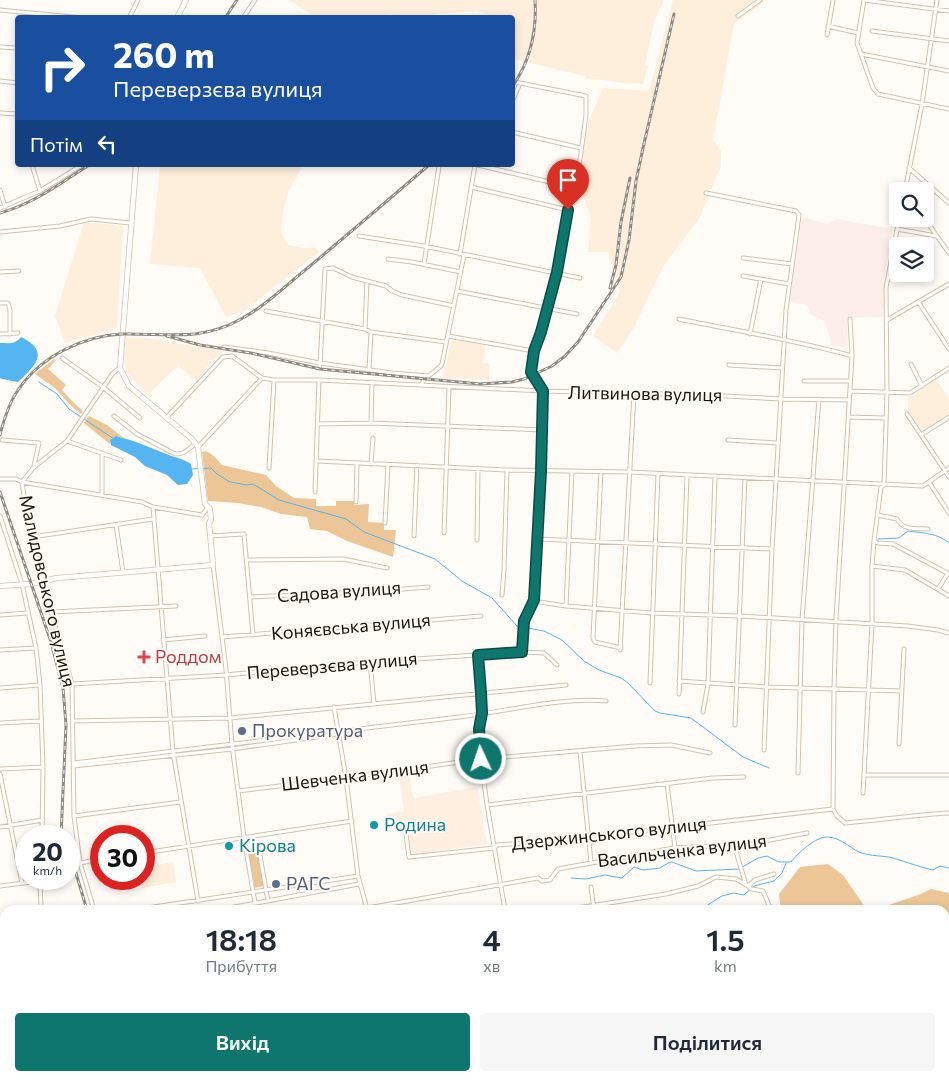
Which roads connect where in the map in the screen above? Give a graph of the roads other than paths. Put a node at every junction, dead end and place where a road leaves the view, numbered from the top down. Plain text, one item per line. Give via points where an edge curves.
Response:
1 (138, 0) edge
2 (186, 0) edge
3 (255, 0) edge
4 (760, 0) edge
5 (833, 0) edge
6 (864, 0) edge
7 (937, 0) edge
8 (936, 9) junction
9 (0, 10) edge
10 (949, 11) edge
11 (52, 15) edge
12 (130, 15) edge
13 (178, 15) edge
14 (245, 15) edge
15 (738, 16) dead end
16 (828, 26) junction
17 (872, 32) dead end
18 (858, 33) junction
19 (827, 35) dead end
20 (931, 39) junction
21 (949, 41) edge
22 (0, 47) edge
23 (15, 48) edge
24 (861, 54) junction
25 (927, 67) junction
26 (949, 71) edge
27 (0, 81) edge
28 (515, 82) edge
29 (15, 83) edge
30 (520, 83) junction
31 (515, 95) edge
32 (922, 104) junction
33 (949, 109) edge
34 (0, 113) edge
35 (15, 114) edge
36 (515, 133) edge
37 (581, 148) junction
38 (33, 167) edge
39 (79, 167) edge
40 (136, 167) edge
41 (439, 167) edge
42 (476, 167) edge
43 (486, 167) edge
44 (909, 168) junction
45 (907, 182) edge
46 (471, 187) junction
47 (575, 188) junction
48 (0, 190) edge
49 (40, 191) junction
50 (706, 192) dead end
51 (949, 203) edge
52 (5, 206) junction
53 (0, 208) edge
54 (568, 210) junction
55 (130, 223) junction
56 (898, 227) edge
57 (931, 227) edge
58 (897, 230) junction
59 (0, 232) edge
60 (359, 236) dead end
61 (937, 236) junction
62 (426, 246) junction
63 (949, 253) edge
64 (462, 254) junction
65 (743, 258) dead end
66 (388, 259) dead end
67 (424, 264) junction
68 (792, 264) junction
69 (19, 271) dead end
70 (0, 272) edge
71 (461, 272) junction
72 (557, 272) junction
73 (743, 276) dead end
74 (580, 278) dead end
75 (761, 279) junction
76 (367, 281) junction
77 (789, 284) junction
78 (949, 284) edge
79 (457, 291) junction
80 (0, 303) edge
81 (919, 303) junction
82 (454, 306) junction
83 (548, 308) junction
84 (266, 311) dead end
85 (576, 314) dead end
86 (680, 319) dead end
87 (850, 319) dead end
88 (322, 320) junction
89 (887, 320) junction
90 (365, 329) junction
91 (371, 332) junction
92 (18, 333) dead end
93 (0, 334) edge
94 (10, 334) junction
95 (750, 334) junction
96 (448, 336) junction
97 (784, 341) junction
98 (446, 342) junction
99 (224, 347) dead end
100 (949, 349) edge
101 (534, 351) junction
102 (852, 356) junction
103 (62, 358) dead end
104 (911, 364) dead end
105 (320, 365) junction
106 (729, 365) dead end
107 (120, 368) junction
108 (782, 368) junction
109 (949, 368) edge
110 (368, 370) junction
111 (428, 376) junction
112 (262, 378) junction
113 (274, 380) junction
114 (319, 380) junction
115 (804, 381) dead end
116 (850, 381) junction
117 (372, 382) junction
118 (421, 385) junction
119 (922, 386) junction
120 (103, 387) junction
121 (449, 388) junction
122 (543, 391) junction
123 (850, 391) junction
124 (887, 392) junction
125 (634, 393) junction
126 (781, 399) junction
127 (819, 399) junction
128 (849, 400) junction
129 (907, 414) dead end
130 (114, 416) dead end
131 (167, 417) junction
132 (848, 417) junction
133 (949, 417) edge
134 (140, 418) dead end
135 (886, 418) junction
136 (371, 423) junction
137 (318, 424) junction
138 (448, 428) junction
139 (542, 430) junction
140 (920, 435) junction
141 (373, 438) dead end
142 (2, 440) dead end
143 (728, 440) dead end
144 (67, 441) junction
145 (778, 443) junction
146 (196, 446) junction
147 (102, 454) junction
148 (121, 460) dead end
149 (317, 462) junction
150 (357, 464) junction
151 (371, 464) junction
152 (388, 465) junction
153 (416, 465) junction
154 (445, 466) junction
155 (34, 467) junction
156 (269, 468) dead end
157 (478, 468) junction
158 (949, 468) edge
159 (507, 470) junction
160 (945, 470) junction
161 (541, 471) junction
162 (572, 471) junction
163 (601, 471) junction
164 (629, 472) junction
165 (658, 474) junction
166 (687, 476) junction
167 (715, 476) junction
168 (745, 477) junction
169 (949, 477) edge
170 (1, 479) dead end
171 (775, 480) junction
172 (812, 481) junction
173 (22, 482) junction
174 (929, 482) junction
175 (845, 483) junction
176 (884, 484) junction
177 (315, 492) dead end
178 (102, 495) junction
179 (356, 502) dead end
180 (207, 506) junction
181 (153, 507) junction
182 (949, 513) edge
183 (878, 515) junction
184 (0, 516) edge
185 (153, 519) junction
186 (385, 524) dead end
187 (116, 525) junction
188 (928, 529) dead end
189 (444, 533) dead end
190 (210, 536) junction
191 (414, 536) dead end
192 (32, 538) junction
193 (538, 539) junction
194 (477, 540) dead end
195 (569, 541) junction
196 (597, 541) junction
197 (874, 541) junction
198 (626, 542) junction
199 (655, 543) junction
200 (684, 545) junction
201 (713, 546) junction
202 (741, 547) junction
203 (772, 548) junction
204 (246, 560) junction
205 (213, 565) junction
206 (872, 566) junction
207 (157, 568) junction
208 (387, 568) dead end
209 (123, 572) junction
210 (948, 573) edge
211 (42, 580) junction
212 (22, 584) junction
213 (0, 586) edge
214 (428, 587) dead end
215 (938, 589) junction
216 (502, 594) dead end
217 (949, 596) edge
218 (251, 597) junction
219 (533, 602) junction
220 (176, 606) dead end
221 (566, 606) junction
222 (160, 607) junction
223 (595, 608) junction
224 (623, 611) junction
225 (51, 612) junction
226 (28, 613) junction
227 (652, 613) junction
228 (682, 614) junction
229 (0, 615) edge
230 (710, 615) junction
231 (481, 616) dead end
232 (739, 616) junction
233 (768, 618) junction
234 (802, 620) junction
235 (837, 621) junction
236 (872, 624) junction
237 (949, 633) edge
238 (253, 635) junction
239 (205, 636) dead end
240 (222, 637) junction
241 (163, 640) junction
242 (36, 648) junction
243 (904, 649) dead end
244 (0, 650) edge
245 (522, 652) junction
246 (478, 655) junction
247 (370, 662) junction
248 (557, 665) dead end
249 (226, 675) junction
250 (166, 677) junction
251 (679, 681) junction
252 (650, 683) dead end
253 (72, 684) junction
254 (708, 684) junction
255 (40, 685) junction
256 (566, 685) dead end
257 (737, 686) junction
258 (766, 687) junction
259 (0, 688) edge
260 (800, 688) junction
261 (834, 690) junction
262 (867, 690) junction
263 (902, 691) junction
264 (481, 693) junction
265 (679, 694) dead end
266 (606, 701) dead end
267 (374, 704) junction
268 (334, 707) junction
269 (703, 712) dead end
270 (482, 713) junction
271 (230, 718) junction
272 (170, 719) junction
273 (40, 721) junction
274 (73, 721) junction
275 (0, 723) edge
276 (735, 725) dead end
277 (338, 733) junction
278 (899, 744) dead end
279 (232, 747) junction
280 (764, 750) dead end
281 (580, 752) junction
282 (173, 753) junction
283 (710, 753) dead end
284 (481, 759) junction
285 (74, 764) junction
286 (43, 767) junction
287 (0, 769) edge
288 (798, 773) dead end
289 (0, 774) edge
290 (864, 775) junction
291 (949, 775) edge
292 (744, 777) dead end
293 (346, 778) junction
294 (667, 784) junction
295 (238, 791) junction
296 (863, 792) dead end
297 (584, 794) junction
298 (180, 802) junction
299 (487, 805) junction
300 (833, 809) junction
301 (949, 812) edge
302 (74, 816) junction
303 (43, 820) junction
304 (352, 821) junction
305 (10, 825) junction
306 (43, 825) edge
307 (75, 825) edge
308 (0, 827) edge
309 (672, 828) junction
310 (807, 833) dead end
311 (406, 834) dead end
312 (589, 836) junction
313 (244, 837) junction
314 (734, 845) junction
315 (188, 846) junction
316 (494, 848) junction
317 (675, 848) junction
318 (15, 849) edge
319 (155, 850) edge
320 (259, 850) dead end
321 (90, 861) edge
322 (591, 862) junction
323 (80, 863) joint
324 (774, 874) dead end
325 (358, 876) junction
326 (15, 884) edge
327 (359, 884) junction
328 (501, 885) junction
329 (0, 886) edge
330 (591, 887) dead end
331 (749, 887) junction
332 (40, 890) edge
333 (266, 890) junction
334 (253, 892) junction
335 (198, 901) junction
336 (268, 901) junction
337 (255, 903) junction
338 (41, 905) edge
339 (93, 905) edge
340 (170, 905) edge
341 (250, 905) edge
342 (366, 905) edge
343 (389, 905) edge
344 (504, 905) edge
345 (594, 905) edge
346 (609, 905) edge
347 (769, 905) edge

1 - 12 street
2 - 13 main road
3 - 14 street
4 - 15 street
5 - 16 street
6 - 8 street
6 - 18 street
7 - 8 street
8 - 10 street
8 - 20 street
9 - 11 street
16 - 18 street
16 - 19 street
17 - 20 street
18 - 24 street
20 - 21 street
20 - 25 street
22 - 23 street
24 - 25 street
24 - 32 street via 878,94
25 - 26 street
25 - 32 street
27 - 29 street
28 - 30 street
30 - 31 street
30 - 37 street via 586,96
32 - 33 street
32 - 44 street
34 - 35 street
36 - 37 street
37 - 47 street
38 - 49 street
39 - 49 street
40 - 55 main road
41 - 62 street
42 - 46 street
43 - 47 street
44 - 45 street
44 - 51 street
46 - 54 street
46 - 64 street
47 - 54 street
48 - 52 street
49 - 52 street
50 - 68 street via 796,211 799,215
52 - 53 street
54 - 72 street
55 - 59 street via 91,219 60,226
55 - 107 main road
56 - 58 street
57 - 61 street
58 - 61 street
58 - 89 street via 886,288
60 - 62 street
61 - 63 street
62 - 64 street
62 - 67 street
64 - 71 street
64 - 72 street
65 - 68 street
66 - 67 street
67 - 71 street
68 - 77 street
69 - 70 street
71 - 79 street
72 - 74 street
72 - 83 street
73 - 75 street
75 - 77 street
75 - 95 street
76 - 82 street via 402,295
76 - 88 street via 333,268 325,269
76 - 90 street
77 - 97 street
78 - 81 street
79 - 82 street
79 - 83 street
80 - 94 street via 8,303
81 - 89 street
81 - 100 street
82 - 96 street
83 - 85 street
83 - 101 street
84 - 88 street
86 - 95 street
87 - 102 street
88 - 90 street
88 - 105 street
89 - 124 street
90 - 91 street
91 - 98 street
91 - 110 street
92 - 94 street
93 - 94 street
95 - 97 street
96 - 98 street
96 - 101 street
97 - 102 street
97 - 108 street
98 - 111 street via 441,366
99 - 105 street via 268,352
101 - 122 street via 531,372
102 - 116 street
103 - 120 street
104 - 119 street
105 - 110 street
106 - 108 street
107 - 120 street, Малидовського вулиця
107 - 131 main road via 129,386
108 - 126 street
109 - 119 street
110 - 111 street
111 - 118 street
112 - 113 street, Литвинова вулиця
112 - 131 street via 232,356 223,357
112 - 146 street
113 - 114 street, Литвинова вулиця
113 - 156 street
114 - 117 street, Литвинова вулиця
114 - 137 street
115 - 116 street
116 - 123 street
117 - 118 street, Литвинова вулиця
117 - 136 street
118 - 121 street, Литвинова вулиця
119 - 124 street via 910,393
120 - 134 street
120 - 144 street, Малидовського вулиця
121 - 122 street, Литвинова вулиця
121 - 138 street
122 - 125 street, Литвинова вулиця
122 - 139 street
123 - 124 street
123 - 128 street
124 - 135 street
125 - 126 street, Литвинова вулиця
125 - 164 street
126 - 127 street, Литвинова вулиця
126 - 145 street
127 - 128 street, Литвинова вулиця
127 - 172 street
128 - 132 street
129 - 140 street
130 - 146 street via 137,434 174,454
131 - 146 main road
132 - 135 street
132 - 175 street
133 - 140 street
135 - 176 street
136 - 137 street
136 - 138 street
137 - 149 street
138 - 139 street
138 - 154 street
139 - 161 street
140 - 160 street
141 - 151 street
142 - 155 street via 39,443
143 - 145 street
144 - 147 street
144 - 155 street, Малидовського вулиця
145 - 171 street
146 - 180 main road
147 - 148 street
147 - 178 street
149 - 150 street
149 - 177 street
150 - 151 street
150 - 179 street
151 - 152 street
152 - 153 street
152 - 186 street
153 - 154 street
153 - 191 street
154 - 157 street
154 - 189 street
155 - 173 street, Малидовського вулиця
157 - 159 street
157 - 194 street
158 - 160 street
159 - 161 street
159 - 216 street
160 - 169 street
160 - 174 street
161 - 162 street
161 - 193 street
162 - 163 street
162 - 195 street
163 - 164 street
163 - 196 street
164 - 165 street
164 - 198 street
165 - 166 street
165 - 199 street
166 - 167 street
166 - 200 street
167 - 168 street
167 - 201 street
168 - 171 street
168 - 202 street
170 - 173 street
171 - 172 street
171 - 203 street
172 - 175 street
172 - 234 street
173 - 178 street
173 - 192 street, Малидовського вулиця
174 - 176 street via 923,486
174 - 182 street
175 - 176 street
175 - 235 street
176 - 183 street
178 - 181 street
180 - 181 street via 202,515
180 - 190 main road via 210,509
181 - 185 street
183 - 188 street via 897,519 906,528
183 - 197 street
184 - 212 street
185 - 187 street
185 - 207 street
187 - 192 street
187 - 209 street
190 - 204 street via 244,534
190 - 205 main road
192 - 211 street, Малидовського вулиця
193 - 195 street
193 - 219 street
195 - 196 street
195 - 221 street
196 - 198 street
196 - 223 street
197 - 206 street
197 - 210 street via 893,544
198 - 199 street
198 - 224 street
199 - 200 street
199 - 227 street
200 - 201 street
200 - 228 street
201 - 202 street
201 - 230 street
202 - 203 street
202 - 232 street
203 - 233 street
204 - 208 street via 342,559
204 - 218 street
205 - 207 main road
205 - 240 street
206 - 215 street via 905,570
206 - 236 street
207 - 209 main road
207 - 222 street
209 - 211 main road
210 - 215 street
211 - 212 main road
211 - 225 street, Малидовського вулиця
212 - 213 main road
212 - 226 street
214 - 218 street, Садова вулиця
215 - 217 street
218 - 238 street
219 - 221 street
219 - 245 street via 524,621
220 - 222 street
221 - 223 street
222 - 225 street
222 - 241 street
223 - 224 street
223 - 224 street via 595,642 620,649
224 - 227 street
225 - 253 street, Малидовського вулиця
226 - 229 street
226 - 242 street
227 - 228 street
227 - 252 street
228 - 230 street
228 - 251 street
230 - 232 street
230 - 254 street
231 - 238 street, Коняєвська вулиця
232 - 233 street
232 - 257 street
233 - 234 street
233 - 258 street
234 - 235 street
234 - 260 street
235 - 236 street
235 - 261 street
236 - 237 street
236 - 262 street
238 - 240 street, Коняєвська вулиця
239 - 241 street
240 - 249 street
241 - 250 street
242 - 244 street
242 - 255 street
243 - 263 street
245 - 246 street, Переверзєва вулиця
245 - 248 street, Переверзєва вулиця via 544,653
246 - 247 street, Переверзєва вулиця
246 - 264 street
247 - 249 street, Переверзєва вулиця
247 - 267 street
249 - 250 street, Переверзєва вулиця
249 - 271 street
250 - 253 street, Переверзєва вулиця
250 - 272 street
251 - 254 street
251 - 265 street
253 - 274 street, Малидовського вулиця
254 - 257 street
254 - 269 street
255 - 259 street
255 - 273 street
256 - 264 street
257 - 258 street
257 - 276 street
258 - 260 street
258 - 280 street
260 - 261 street
260 - 288 street
261 - 262 street
261 - 300 street
262 - 263 street
262 - 290 street
263 - 278 street
264 - 267 street
264 - 270 street
266 - 270 street via 552,703
267 - 268 street
268 - 271 street
268 - 277 street
270 - 277 street
270 - 284 street via 479,729
271 - 272 street
271 - 279 street
272 - 274 street
272 - 282 street
273 - 275 street
273 - 286 street
274 - 285 street, Малидовського вулиця
277 - 279 street
277 - 293 street
279 - 282 street
279 - 295 street
281 - 283 street, Шевченка вулиця via 671,745
281 - 284 street, Шевченка вулиця
281 - 297 street
282 - 285 street
282 - 298 street
284 - 293 street, Шевченка вулиця
284 - 299 street
285 - 302 street, Малидовського вулиця
286 - 287 street
286 - 303 street
289 - 305 street
290 - 291 street
290 - 296 street
292 - 294 street
293 - 295 street, Шевченка вулиця
293 - 304 street
294 - 297 street
294 - 309 street
295 - 313 street
297 - 299 street
297 - 312 street
298 - 302 street
298 - 315 street
299 - 316 street
300 - 301 street via 845,823
300 - 309 street, Дзержинського вулиця
302 - 307 street, Малидовського вулиця
303 - 305 street
303 - 306 street
304 - 313 street
304 - 325 street
305 - 308 street
305 - 318 street
309 - 312 street, Дзержинського вулиця
309 - 317 street
310 - 314 street, Васильченка вулиця via 762,843
311 - 316 street, Дзержинського вулиця via 409,857
312 - 316 street, Дзержинського вулиця via 497,845
312 - 322 street
313 - 315 street
313 - 334 street
314 - 317 street, Васильченка вулиця
314 - 331 street
315 - 319 street
315 - 335 street
316 - 328 street
317 - 322 street, Васильченка вулиця
320 - 333 street
321 - 323 street
322 - 328 street, Васильченка вулиця via 558,869 550,880 538,878
323 - 339 street, Малидовського вулиця
324 - 331 street via 755,880
325 - 327 street
325 - 333 street
326 - 329 street
327 - 336 street
327 - 342 street
328 - 343 street, Васильченка вулиця
328 - 344 street
330 - 345 street
331 - 346 street via 736,879 716,877 698,886
331 - 347 street via 763,891
332 - 338 street
333 - 334 street
333 - 336 street
334 - 335 street
334 - 337 street
335 - 340 street
336 - 337 street
337 - 341 street

